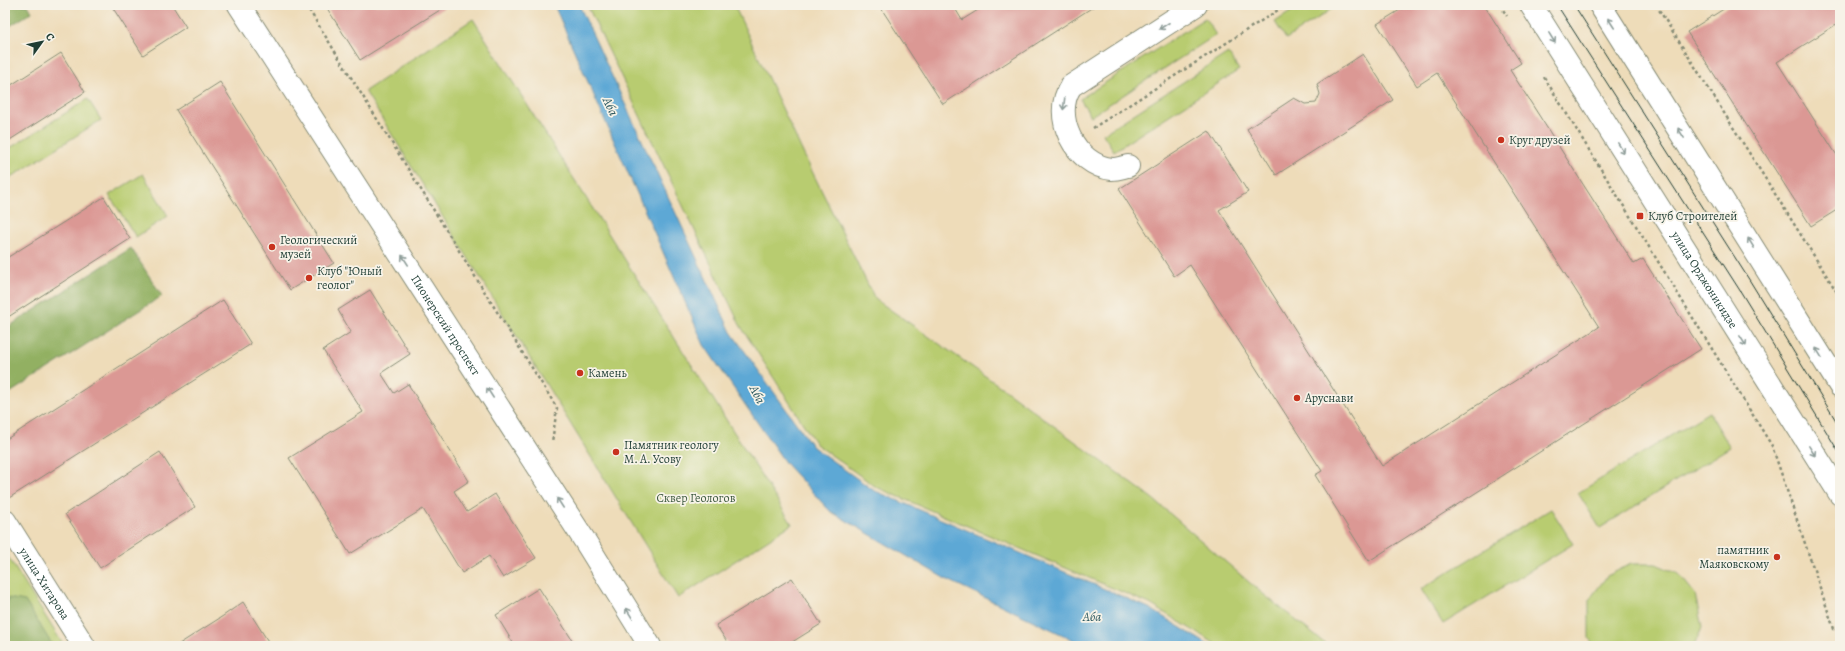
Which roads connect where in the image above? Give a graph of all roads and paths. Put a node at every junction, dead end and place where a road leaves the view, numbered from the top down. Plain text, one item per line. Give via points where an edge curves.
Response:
1 (239, 5) edge
2 (306, 5) edge
3 (1196, 5) edge
4 (1286, 5) edge
5 (1500, 5) edge
6 (1531, 5) edge
7 (1600, 5) edge
8 (1656, 5) edge
9 (1508, 19) dead end
10 (1542, 73) dead end
11 (1072, 141) junction
12 (1128, 166) dead end
13 (1840, 297) edge
14 (1840, 386) edge
15 (551, 443) dead end
16 (1840, 494) edge
17 (5, 521) edge
18 (1840, 626) edge
19 (84, 646) edge
20 (650, 646) edge

20 -> 1 street, Пионерский проспект
2 - 15 path via 557,408
3 -> 11 street via 1072,86 1063,104 1063,120
4 - 11 path
5 - 9 path
6 -> 16 street, улица Орджоникидзе
14 -> 7 street
8 - 13 path
10 - 18 path via 1772,446 1834,629
11 - 12 street via 1086,157 1103,167 1114,169
17 - 19 street, улица Хитарова

